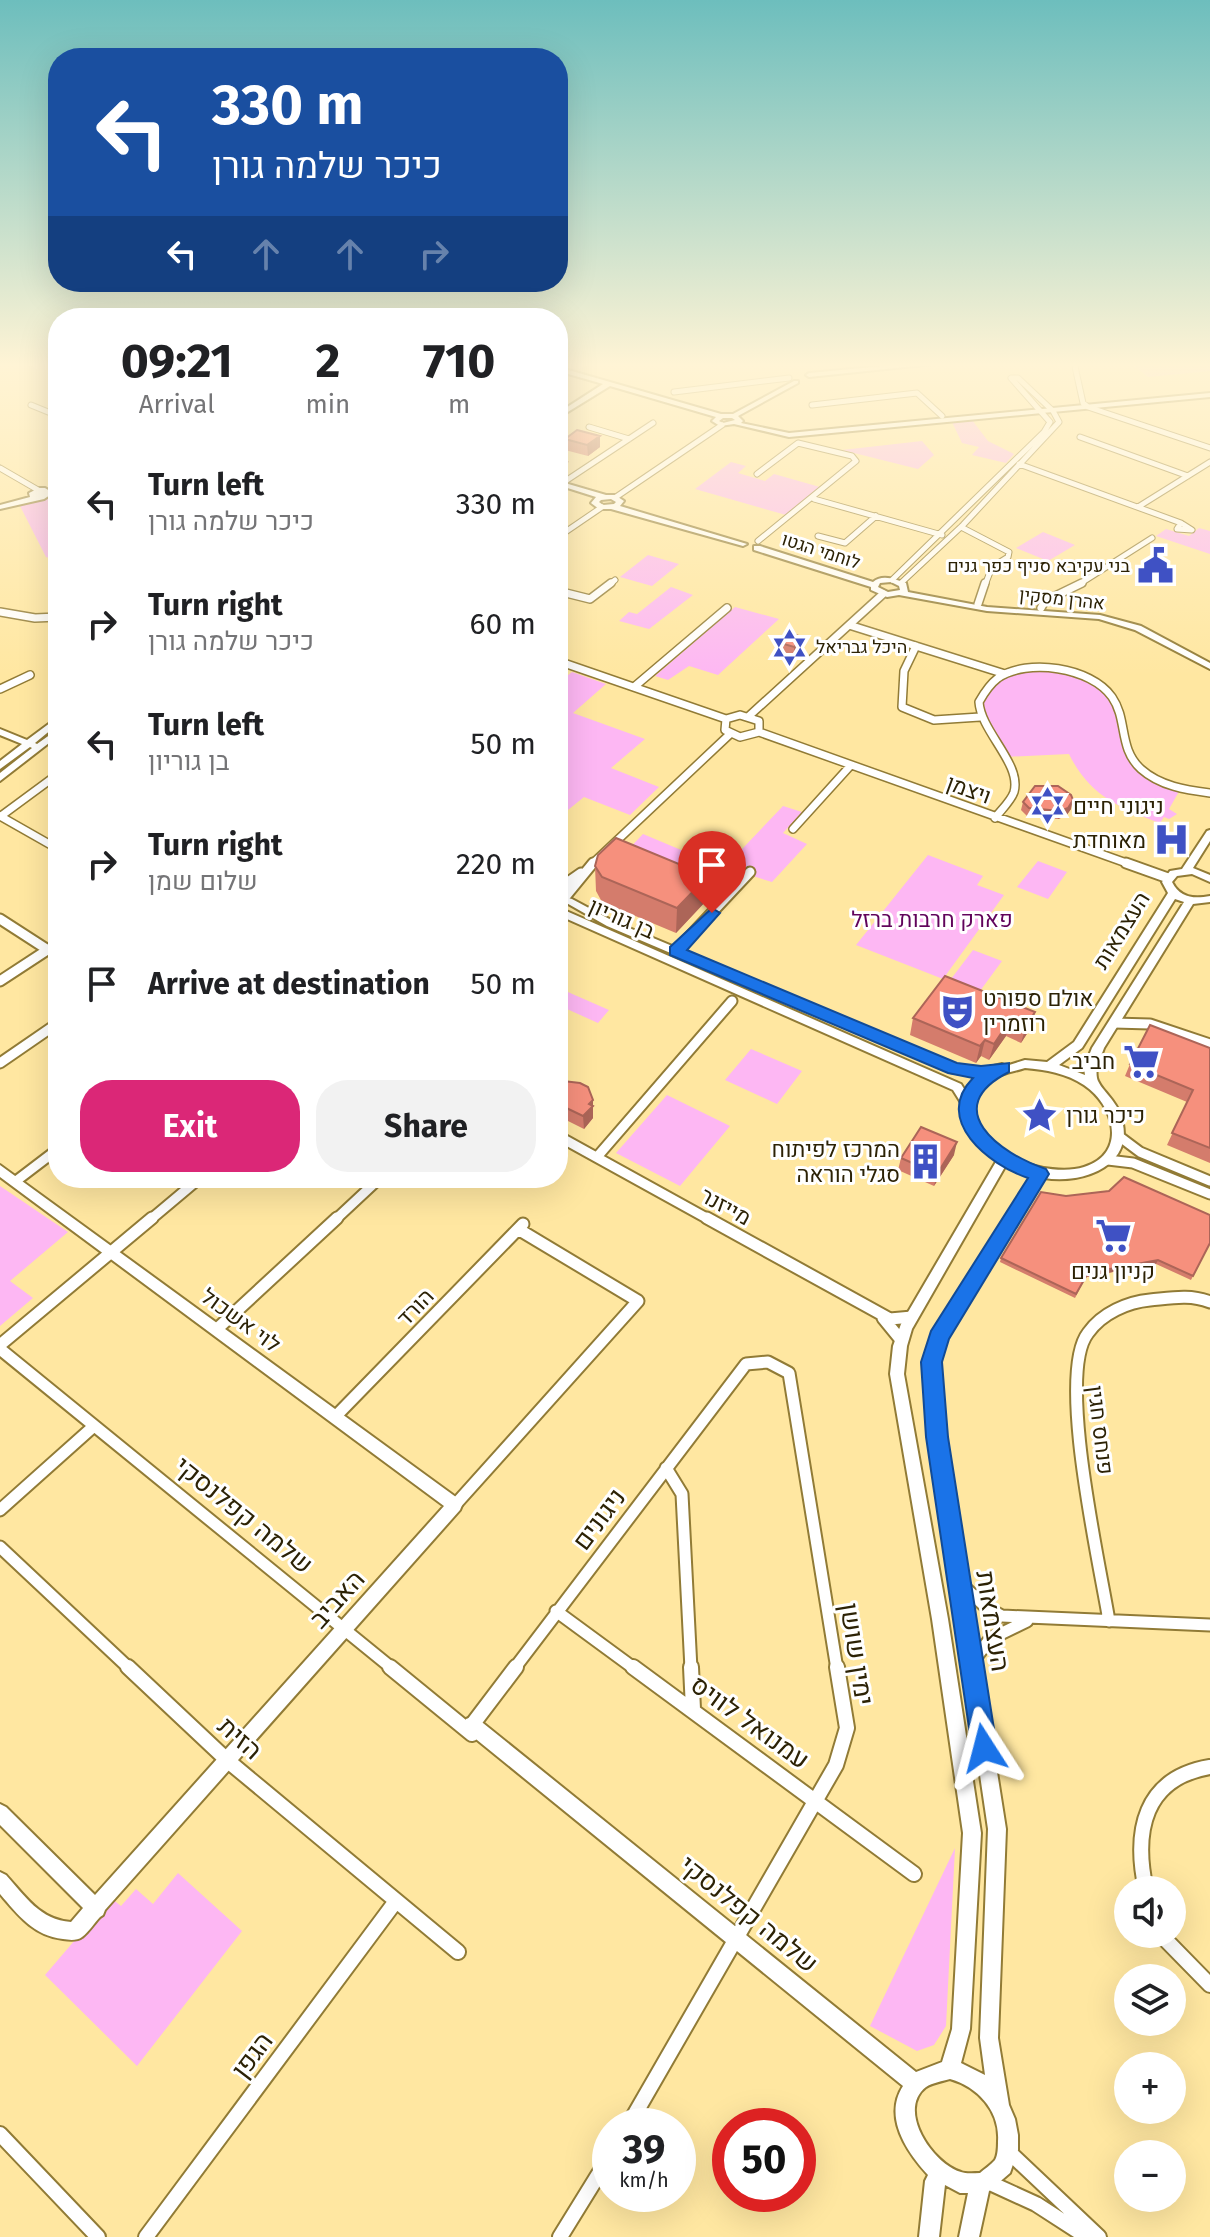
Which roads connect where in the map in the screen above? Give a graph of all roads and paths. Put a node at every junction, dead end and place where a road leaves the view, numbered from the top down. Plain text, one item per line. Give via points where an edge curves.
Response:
1 (588, 466) edge
2 (662, 466) edge
3 (767, 466) edge
4 (850, 466) edge
5 (1008, 466) edge
6 (1018, 466) edge
7 (1027, 466) edge
8 (1161, 466) edge
9 (1203, 466) edge
10 (0, 468) edge
11 (757, 474) dead end
12 (1188, 476) junction
13 (568, 480) edge
14 (568, 490) edge
15 (48, 491) edge
16 (40, 493) junction
17 (814, 499) junction
18 (600, 502) junction
19 (617, 502) junction
20 (0, 507) edge
21 (1138, 507) junction
22 (876, 516) junction
23 (1182, 523) dead end
24 (961, 527) junction
25 (568, 529) edge
26 (940, 534) junction
27 (818, 536) dead end
28 (949, 538) junction
29 (1152, 538) dead end
30 (753, 543) junction
31 (615, 580) dead end
32 (876, 583) junction
33 (900, 586) junction
34 (568, 594) edge
35 (883, 594) junction
36 (978, 604) junction
37 (727, 608) dead end
38 (1041, 608) junction
39 (0, 612) edge
40 (48, 617) edge
41 (849, 625) junction
42 (916, 646) junction
43 (1210, 658) edge
44 (568, 664) edge
45 (1210, 666) edge
46 (1005, 674) junction
47 (30, 675) dead end
48 (634, 687) junction
49 (0, 689) edge
50 (749, 716) junction
51 (980, 717) junction
52 (726, 719) junction
53 (48, 729) edge
54 (759, 732) junction
55 (0, 734) edge
56 (730, 734) junction
57 (48, 737) edge
58 (30, 746) junction
59 (851, 765) junction
60 (0, 766) edge
61 (0, 778) edge
62 (48, 781) edge
63 (1210, 793) edge
64 (0, 816) edge
65 (995, 818) junction
66 (793, 829) dead end
67 (1210, 833) edge
68 (48, 843) edge
69 (1210, 864) edge
70 (1186, 871) junction
71 (750, 872) dead end
72 (1168, 878) junction
73 (1209, 878) edge
74 (568, 888) edge
75 (1173, 893) junction
76 (568, 899) edge
77 (1210, 899) edge
78 (1190, 901) junction
79 (568, 916) edge
80 (0, 919) edge
81 (48, 950) joint
82 (676, 951) junction
83 (0, 981) edge
84 (732, 1001) dead end
85 (1114, 1023) junction
86 (48, 1030) edge
87 (1210, 1044) edge
88 (0, 1063) edge
89 (1050, 1066) junction
90 (1002, 1068) junction
91 (1092, 1084) junction
92 (968, 1104) junction
93 (1120, 1137) junction
94 (568, 1141) edge
95 (48, 1157) edge
96 (597, 1157) junction
97 (1003, 1160) junction
98 (1108, 1160) junction
99 (0, 1170) edge
100 (1040, 1174) junction
101 (16, 1181) junction
102 (1210, 1181) edge
103 (188, 1188) edge
104 (369, 1188) edge
105 (1210, 1194) edge
106 (521, 1227) joint
107 (111, 1252) junction
108 (1210, 1302) edge
109 (875, 1311) junction
110 (912, 1317) junction
111 (217, 1329) junction
112 (901, 1340) junction
113 (0, 1347) edge
114 (772, 1362) joint
115 (335, 1417) junction
116 (94, 1426) junction
117 (666, 1468) junction
118 (455, 1505) junction
119 (0, 1510) edge
120 (0, 1547) edge
121 (959, 1581) junction
122 (556, 1611) junction
123 (1030, 1620) junction
124 (1109, 1621) junction
125 (1210, 1625) edge
126 (345, 1630) junction
127 (972, 1666) junction
128 (693, 1709) junction
129 (472, 1725) joint
130 (228, 1761) junction
131 (1210, 1767) edge
132 (529, 1780) dead end
133 (816, 1798) junction
134 (0, 1813) edge
135 (914, 1874) dead end
136 (1142, 1876) edge
137 (0, 1881) edge
138 (396, 1901) junction
139 (97, 1909) junction
140 (739, 1939) junction
141 (1174, 1948) edge
142 (458, 1952) dead end
143 (1210, 1985) edge
144 (950, 2069) junction
145 (917, 2085) junction
146 (1000, 2104) junction
147 (639, 2108) edge
148 (0, 2134) edge
149 (1008, 2151) junction
150 (935, 2181) junction
151 (592, 2185) edge
152 (984, 2187) junction
153 (98, 2237) edge
154 (146, 2237) edge
155 (560, 2237) edge
156 (929, 2237) edge
157 (969, 2237) edge
158 (1087, 2237) edge
159 (1099, 2237) edge

1 - 13 street
2 - 19 street
3 - 11 street
4 - 17 street
5 - 26 street
6 - 24 street
7 - 21 street
8 - 12 street
9 - 12 street
10 - 16 street
12 - 21 street
14 - 18 main road
15 - 16 main road
16 - 20 main road
17 - 22 street
17 - 30 street
18 - 19 main road, לוחמי הגטו
18 - 25 street
19 - 30 main road, לוחמי הגטו
21 - 23 street
22 - 26 street
22 - 27 street via 845,543
24 - 28 street
24 - 36 street via 1009,552 991,564
26 - 28 street
26 - 33 street
28 - 33 street
29 - 38 street
30 - 32 main road, לוחמי הגטו
31 - 34 street via 590,599
32 - 33 main road
32 - 35 main road
33 - 35 main road
33 - 36 main road, אהרן מסקין
33 - 45 main road, אהרן מסקין via 987,609 1100,617 1138,628
35 - 41 street
36 - 38 main road, אהרן מסקין
37 - 48 street
38 - 43 main road, אהרן מסקין via 1104,612 1146,624
39 - 40 street
41 - 42 street
41 - 50 street
42 - 46 street
42 - 51 street via 904,671 902,707 934,720
44 - 48 street
46 - 51 street via 979,702
46 - 63 street via 1053,670 1092,680 1111,695 1126,752 1141,769 1171,786
47 - 49 street
48 - 52 street
50 - 52 street
50 - 54 street via 762,724
51 - 65 street via 1015,778 1014,793
52 - 56 street via 723,726
53 - 58 main road
54 - 56 street via 747,737
54 - 59 street, ויצמן
55 - 58 main road
56 - 74 street
57 - 58 main road
58 - 60 main road
58 - 61 main road
59 - 65 street, ויצמן
59 - 66 street
62 - 64 street
64 - 68 street
65 - 72 street, ויצמן
67 - 70 main road
69 - 73 main road
70 - 72 main road
70 - 73 main road
71 - 82 street
72 - 75 main road
75 - 78 main road
75 - 89 main road, העצמאות via 1078,1045
76 - 82 main road, בן גוריון via 579,909
77 - 78 main road
78 - 85 main road, העצמאות
79 - 92 main road, בן גוריון via 957,1087
80 - 81 street
81 - 83 street
82 - 90 main road, בן גוריון via 954,1069 981,1073
84 - 96 street
85 - 87 street via 1150,1024
85 - 91 main road, העצמאות via 1090,1068
86 - 88 street
89 - 90 main road
89 - 91 main road
90 - 92 main road via 985,1076
91 - 93 main road via 1114,1109
92 - 97 main road via 975,1134
93 - 98 main road
93 - 102 street via 1140,1152
94 - 96 street, מייזנר
95 - 101 street
96 - 109 street, מייזנר
97 - 100 main road
97 - 110 main road
98 - 100 main road via 1078,1173
98 - 105 street via 1133,1163
99 - 101 main road, לוי אשכול
100 - 121 main road, העצמאות via 939,1337 932,1362 937,1437
101 - 107 main road, לוי אשכול
103 - 107 street
104 - 111 street
106 - 115 street, הורד
106 - 118 street, האביב via 638,1301
107 - 111 main road, לוי אשכול
107 - 113 street
108 - 124 street, פנחס חגין via 1195,1296 1127,1302 1087,1333 1075,1368 1076,1411
109 - 110 street, מייזנר via 890,1319
109 - 112 street, מייזנר
110 - 112 main road
111 - 115 main road, לוי אשכול
112 - 144 main road via 897,1374 972,1833 961,2029
113 - 116 street, שלמה קפלנסקי
114 - 117 street, ניגונים via 746,1364
114 - 133 street, ימין שושן via 789,1373 847,1728 836,1765
115 - 118 main road, לוי אשכול
116 - 119 street
116 - 126 street, שלמה קפלנסקי
117 - 122 street, ניגונים
117 - 128 street via 682,1494
118 - 126 main road, האביב
120 - 130 street, הזית
121 - 123 street via 987,1608
121 - 127 main road, העצמאות
122 - 128 street, עמנואל לוויס
122 - 129 street, ניגונים
123 - 124 street
123 - 127 street via 994,1633
124 - 125 street
126 - 130 main road, האביב
126 - 132 street, שלמה קפלנסקי
127 - 146 main road, העצמאות via 997,1829 989,2038
128 - 133 street, עמנואל לוויס
129 - 140 main road, שלמה קפלנסקי
130 - 138 street, הזית
130 - 139 main road, האביב
131 - 136 street via 1164,1783 1147,1815
133 - 135 street, עמנואל לוויס
133 - 140 street, ימין שושן
134 - 139 main road
137 - 139 main road, האביב via 53,1932 75,1931
138 - 142 street, הזית
138 - 154 street, הגפן
140 - 145 main road, שלמה קפלנסקי
140 - 147 street, ימין שושן
141 - 143 street
144 - 145 main road via 926,2076
144 - 146 main road via 978,2078
145 - 150 main road via 906,2114 907,2132 912,2151
146 - 149 main road
148 - 153 street
149 - 152 main road via 999,2173
149 - 159 street
150 - 152 main road via 964,2192
150 - 156 main road
151 - 155 street
152 - 157 main road
152 - 158 street via 1036,2204

